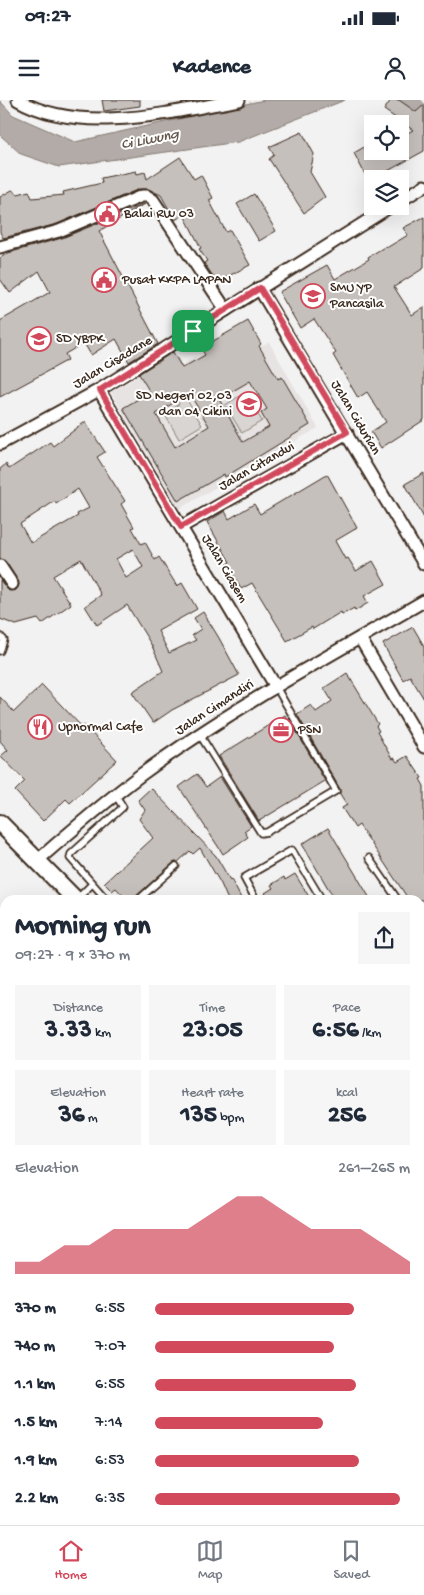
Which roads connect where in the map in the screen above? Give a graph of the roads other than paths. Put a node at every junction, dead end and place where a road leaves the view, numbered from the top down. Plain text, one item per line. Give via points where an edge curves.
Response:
1 (18, 100) edge
2 (239, 100) edge
3 (424, 186) edge
4 (409, 195) edge
5 (377, 215) edge
6 (1, 244) edge
7 (260, 288) junction
8 (226, 310) junction
9 (100, 390) junction
10 (347, 432) junction
11 (0, 444) edge
12 (181, 527) junction
13 (424, 564) edge
14 (0, 566) edge
15 (12, 584) dead end
16 (424, 601) edge
17 (0, 636) edge
18 (360, 638) junction
19 (0, 651) edge
20 (276, 687) junction
21 (200, 735) junction
22 (424, 747) edge
23 (116, 796) junction
24 (0, 823) edge
25 (369, 858) dead end
26 (37, 861) junction
27 (176, 866) dead end
28 (92, 884) junction
29 (71, 895) edge
30 (81, 895) edge
31 (102, 895) edge
32 (144, 895) edge
33 (253, 895) edge
34 (319, 895) edge
35 (395, 895) edge

1 - 2 street via 32,108 81,118 127,118
3 - 4 street
5 - 7 street, Jalan Cisadane
6 - 8 street via 59,231 148,196
7 - 8 street, Jalan Cisadane
7 - 10 street, Jalan Cidurian
8 - 9 street, Jalan Cisadane
9 - 11 street, Jalan Cisadane
9 - 12 street, Jalan Ciasem
10 - 12 street, Jalan Citandui
10 - 13 street, Jalan Cidurian
12 - 20 street, Jalan Ciasem
14 - 15 street
16 - 18 street, Jalan Cimandiri
17 - 19 lane via 4,640
18 - 20 street, Jalan Cimandiri
18 - 22 street
20 - 21 street, Jalan Cimandiri
20 - 21 lane via 336,791 261,833
21 - 23 street, Jalan Cimandiri
23 - 26 street, Jalan Cimandiri
23 - 28 lane via 123,806 71,854 71,861
24 - 26 main road
25 - 35 lane
26 - 29 main road
27 - 32 lane
28 - 30 lane
28 - 31 lane
33 - 34 lane via 244,878 292,850

